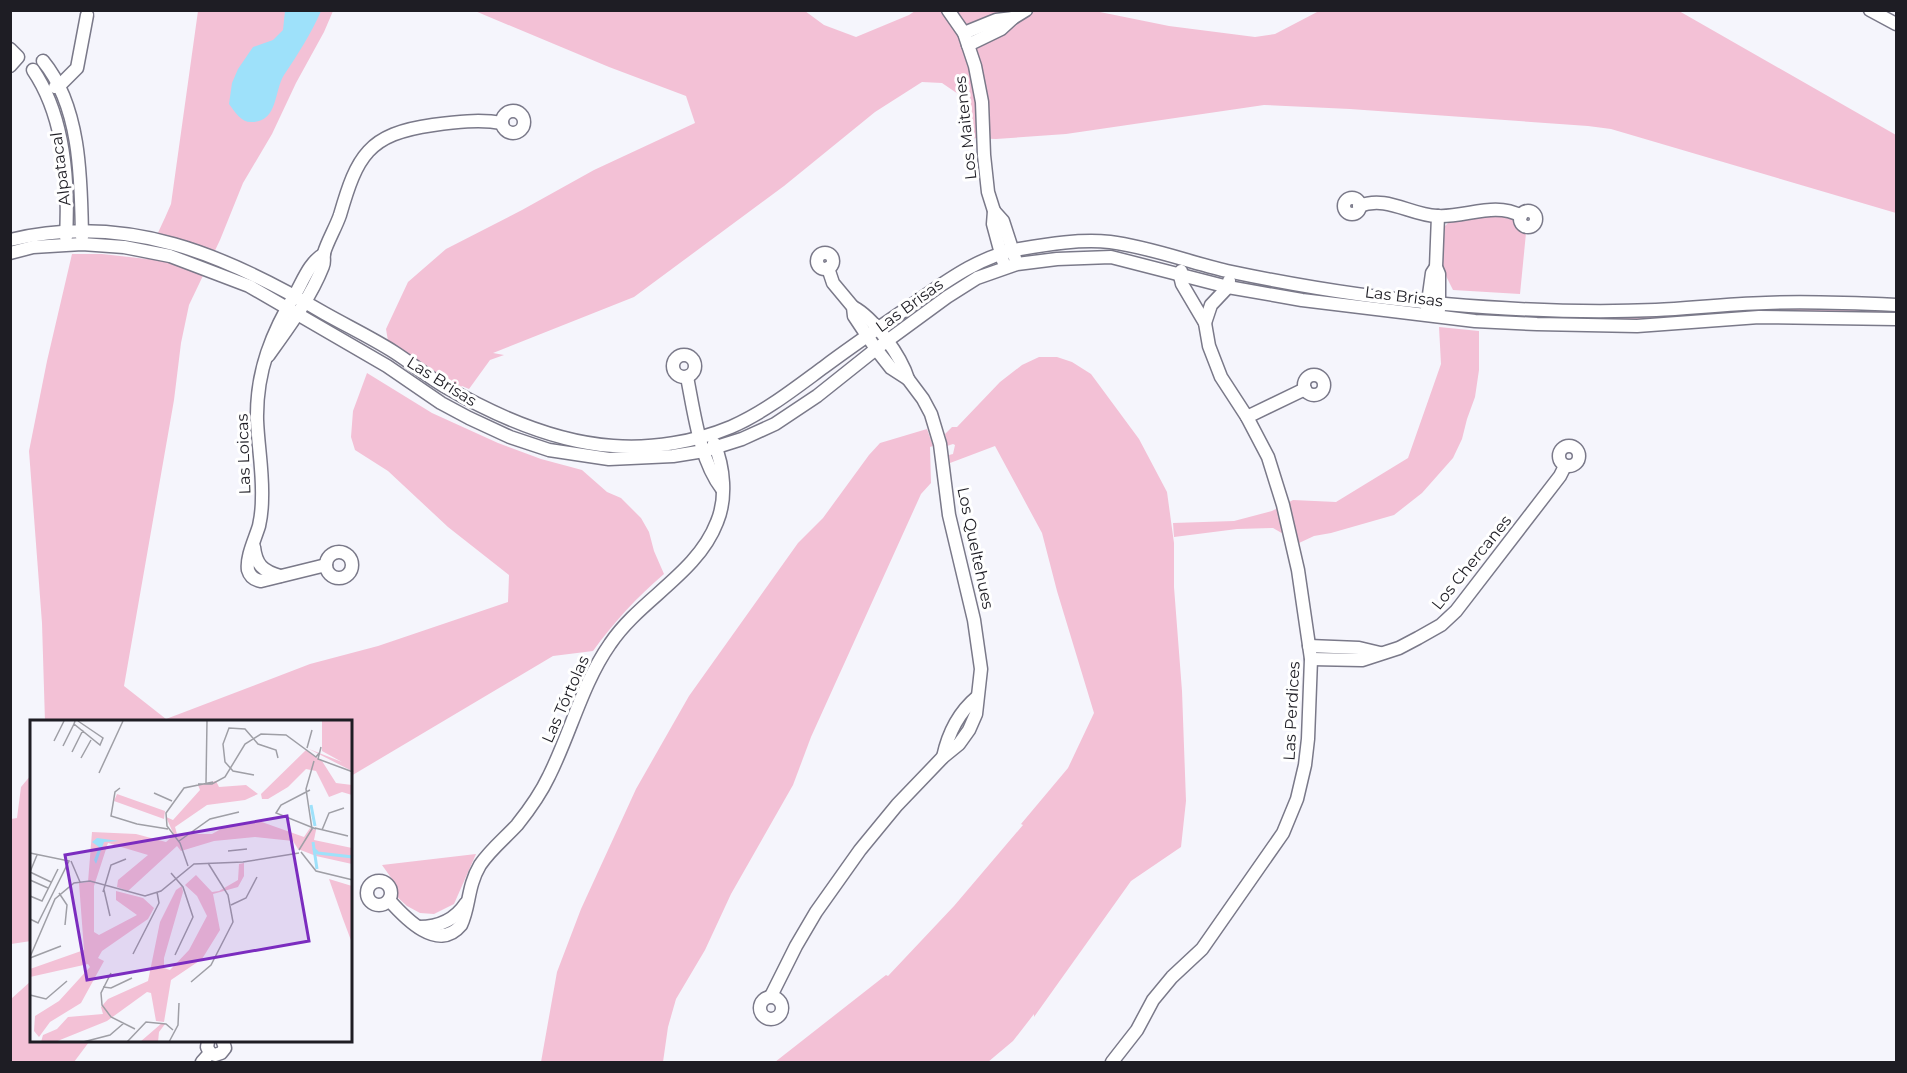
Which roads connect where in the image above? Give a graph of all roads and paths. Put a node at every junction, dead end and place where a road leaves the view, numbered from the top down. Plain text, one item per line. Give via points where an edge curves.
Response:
1 (948, 10) edge
2 (1026, 10) edge
3 (1870, 10) edge
4 (87, 15) dead end
5 (1896, 24) edge
6 (966, 39) junction
7 (43, 60) dead end
8 (33, 70) dead end
9 (60, 85) junction
10 (45, 91) junction
11 (502, 123) dead end
12 (1359, 206) dead end
13 (1438, 216) junction
14 (1521, 216) dead end
15 (66, 231) junction
16 (82, 231) junction
17 (10, 240) edge
18 (66, 244) junction
19 (82, 244) junction
20 (1006, 252) junction
21 (10, 253) edge
22 (1183, 260) junction
23 (1012, 266) junction
24 (828, 268) dead end
25 (1231, 272) junction
26 (1180, 276) junction
27 (1228, 287) junction
28 (300, 297) junction
29 (1433, 303) junction
30 (1896, 305) edge
31 (292, 311) junction
32 (1426, 316) junction
33 (1439, 317) junction
34 (1896, 319) edge
35 (1204, 323) junction
36 (872, 332) junction
37 (886, 341) junction
38 (876, 349) junction
39 (687, 377) dead end
40 (908, 379) junction
41 (1305, 389) dead end
42 (476, 404) junction
43 (1247, 417) junction
44 (470, 418) junction
45 (704, 436) junction
46 (710, 450) junction
47 (1565, 465) dead end
48 (326, 565) dead end
49 (1309, 646) junction
50 (1380, 653) junction
51 (1311, 659) junction
52 (389, 900) dead end
53 (771, 996) dead end
54 (224, 1043) edge
55 (207, 1052) edge
56 (1112, 1062) edge

1 - 6 street, Los Maitenes
2 - 6 street via 1012,18 996,20
3 - 5 street
4 - 9 street via 77,68
6 - 20 street, Los Maitenes via 980,88 988,192 994,211 1003,221
7 - 9 street, Alpatacal
8 - 10 street, Alpatacal
9 - 10 street
9 - 16 street, Alpatacal via 76,139
10 - 15 street, Alpatacal via 61,139
11 - 28 street, Las Loicas via 423,127 398,133 367,153 353,175 323,266
12 - 13 street via 1380,202
13 - 14 street via 1504,210
13 - 29 street via 1439,274
15 - 16 street, Las Brisas
15 - 17 street, Las Brisas
15 - 18 street, Alpatacal
16 - 19 street, Alpatacal
16 - 28 street, Las Brisas via 128,234 184,246 262,277
18 - 19 street, Las Brisas
18 - 21 street, Las Brisas
19 - 31 street, Las Brisas via 170,256 249,286
20 - 22 street, Las Brisas via 1051,244 1106,242
20 - 23 street, Los Maitenes
20 - 36 street, Las Brisas via 967,268
22 - 25 street, Las Brisas
22 - 26 street
23 - 26 street, Las Brisas via 1057,258 1112,257
23 - 37 street, Las Brisas via 976,278
24 - 36 street, Los Queltehues via 833,283 861,311
25 - 27 street
25 - 29 street, Las Brisas
26 - 27 street, Las Brisas
26 - 35 street, Las Perdices
27 - 32 street, Las Brisas
27 - 35 street via 1211,305
28 - 31 street, Las Loicas
28 - 42 street, Las Brisas
29 - 30 street, Las Brisas via 1586,310 1774,302
29 - 32 street
29 - 33 street
31 - 44 street, Las Brisas
31 - 48 street, Las Loicas via 264,362 261,376 257,420 262,498 255,558 262,568 280,576
32 - 33 street, Las Brisas
33 - 34 street, Las Brisas via 1613,326 1759,317
35 - 43 street, Las Perdices via 1221,377
36 - 37 street, Los Queltehues
36 - 38 street, Los Queltehues
36 - 45 street, Las Brisas via 774,403
37 - 38 street, Las Brisas
37 - 40 street, Los Queltehues via 903,363
38 - 40 street, Los Queltehues via 891,368
38 - 46 street, Las Brisas via 775,424
39 - 45 street, Las Tórtolas
40 - 53 street, Los Queltehues via 928,408 940,444 949,515 978,639 981,669 976,714 959,744 890,813 849,866 801,938
41 - 43 street
42 - 44 street
42 - 45 street, Las Brisas via 567,439 612,446 651,446
43 - 49 street, Las Perdices via 1268,457 1283,505
44 - 46 street, Las Brisas via 510,437 582,456 645,459
45 - 46 street, Las Tórtolas
46 - 52 street, Las Tórtolas via 724,474 717,523 698,553 632,616 603,655 586,685 542,789 481,864 460,911 435,926 419,927
47 - 50 street, Los Chercanes via 1456,611 1418,638
49 - 50 street, Los Chercanes
49 - 51 street, Las Perdices
50 - 51 street, Los Chercanes via 1362,660
51 - 56 street, Las Perdices via 1305,765 1283,833 1202,949 1153,1000 1137,1030
54 - 55 street via 221,1053

